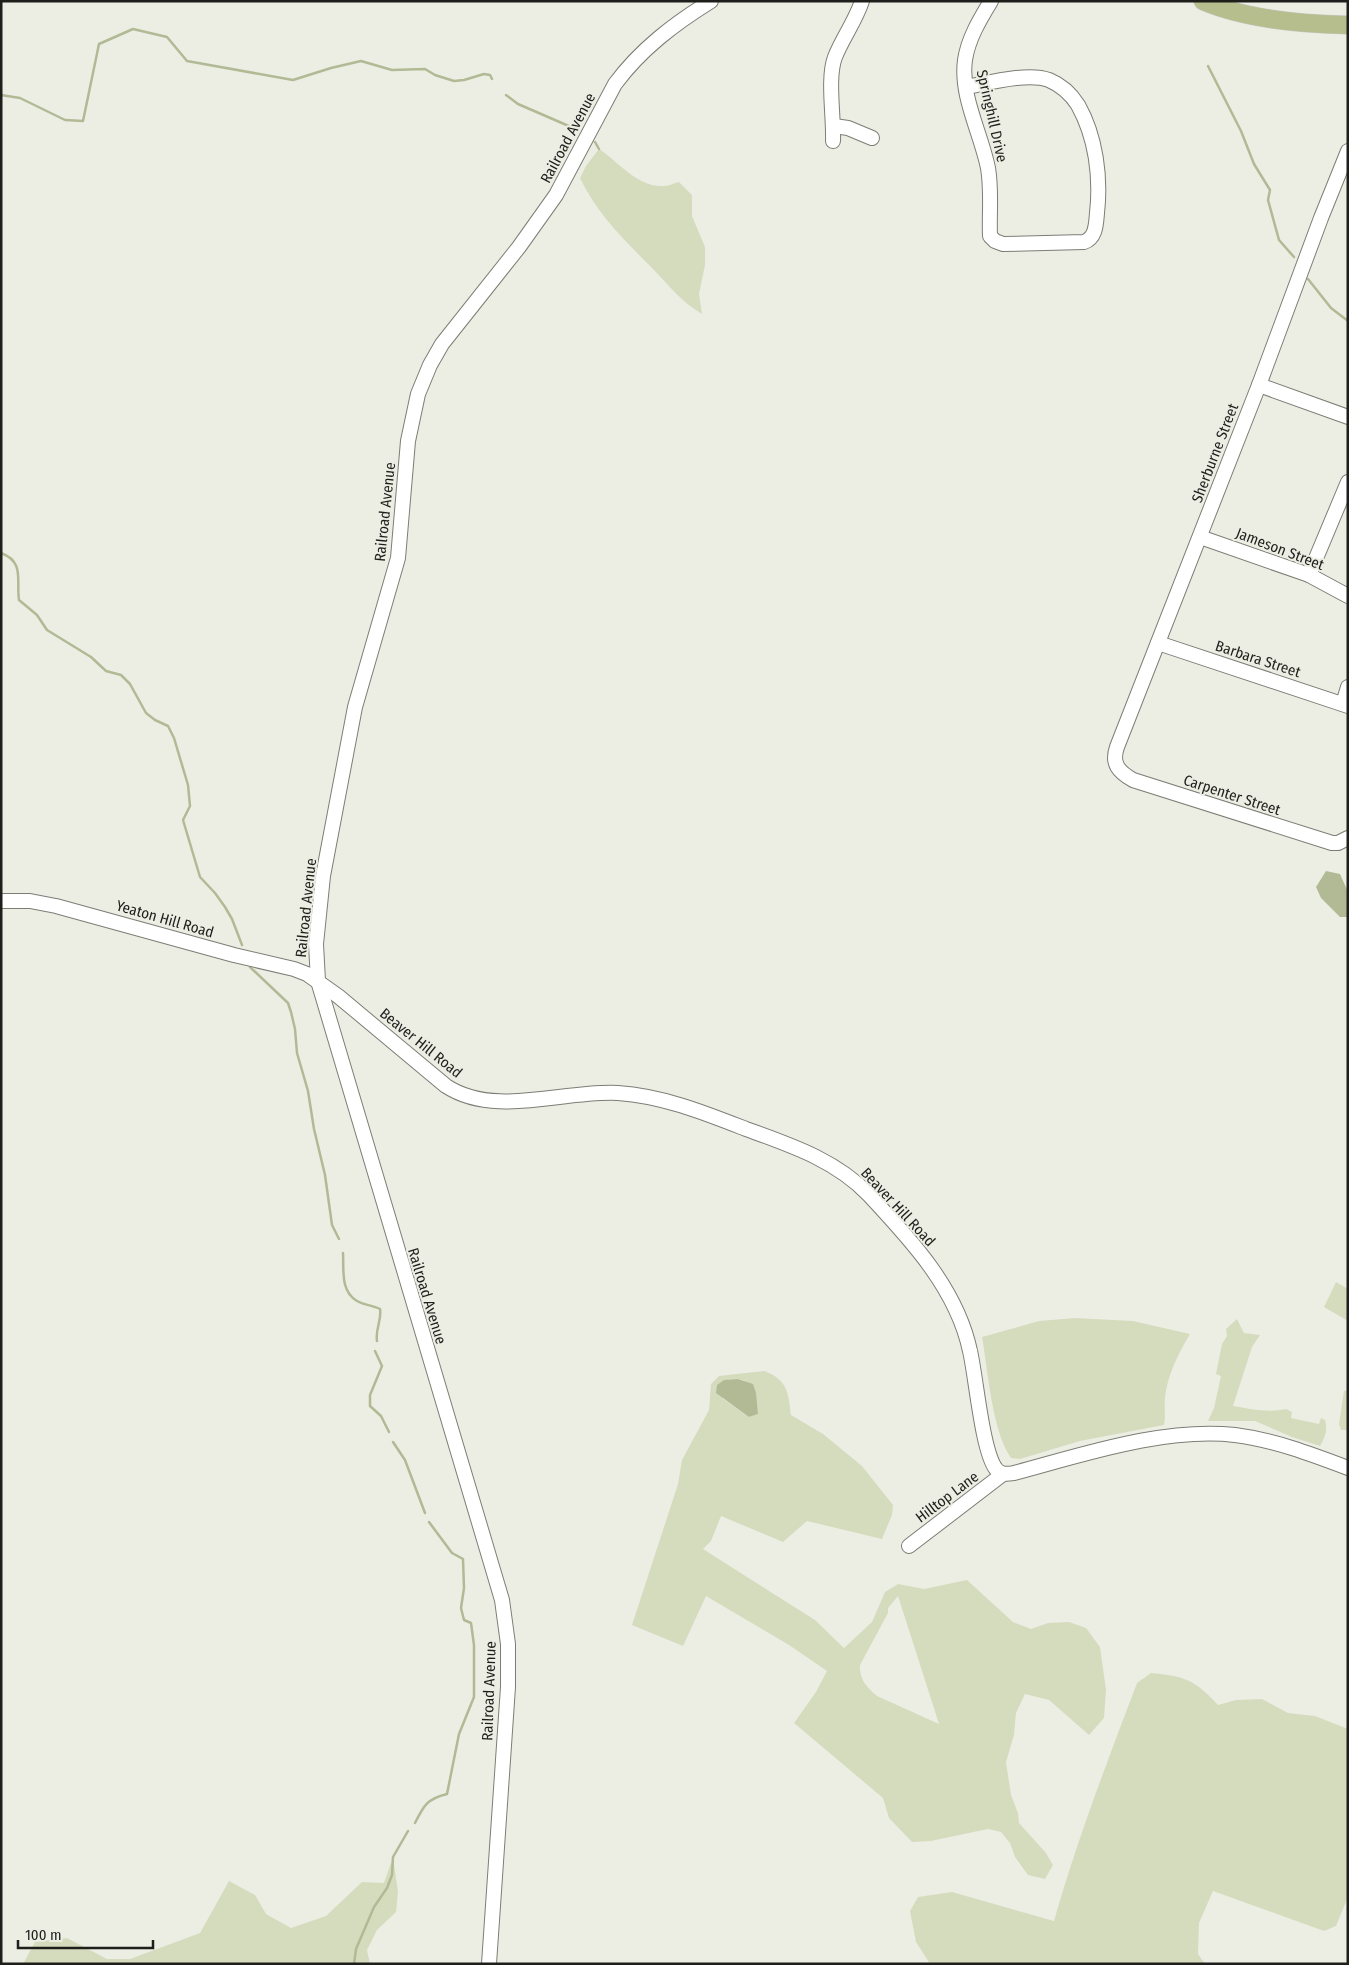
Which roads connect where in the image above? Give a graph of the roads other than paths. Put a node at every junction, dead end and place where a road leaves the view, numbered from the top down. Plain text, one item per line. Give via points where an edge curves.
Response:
1 (711, 1) edge
2 (862, 1) edge
3 (991, 1) edge
4 (1203, 1) edge
5 (1348, 25) edge
6 (966, 87) junction
7 (834, 126) junction
8 (872, 138) dead end
9 (834, 141) dead end
10 (1348, 151) edge
11 (1259, 385) junction
12 (1348, 417) edge
13 (1348, 482) edge
14 (1200, 537) junction
15 (1308, 575) junction
16 (1348, 596) edge
17 (1158, 643) junction
18 (1348, 687) edge
19 (1345, 705) edge
20 (1116, 766) joint
21 (1346, 840) edge
22 (1, 901) edge
23 (318, 981) junction
24 (1348, 1468) edge
25 (1003, 1474) junction
26 (909, 1546) dead end
27 (489, 1964) edge

1 - 23 street, Railroad Avenue via 654,42 615,84 548,206 511,259 442,344 424,379 408,441 398,558 355,706 325,867 316,944
2 - 7 street via 834,63
3 - 6 street, Springhill Drive via 970,40 965,59
4 - 5 main road via 1253,15
6 - 6 street, Springhill Drive via 988,167 992,208 990,234 995,241 1012,244 1084,242 1092,237 1099,201 1096,158 1083,116 1073,99 1058,85 1036,78
7 - 8 street
7 - 9 street
10 - 11 street, Sherburne Street
11 - 12 street
11 - 14 street, Sherburne Street
13 - 15 street
14 - 15 street, Jameson Street
14 - 17 street, Sherburne Street
15 - 16 street, Jameson Street
17 - 19 street, Barbara Street
17 - 20 street, Sherburne Street via 1114,755
18 - 19 street
20 - 21 street, Carpenter Street via 1133,780 1332,844
22 - 23 street, Yeaton Hill Road via 30,901 56,906 294,969
23 - 25 street, Beaver Hill Road via 446,1086 465,1097 496,1102 576,1094 619,1093 656,1098 701,1111 784,1143 829,1163 845,1174 869,1195 927,1262 956,1307 971,1352 987,1444 995,1467
23 - 27 street, Railroad Avenue via 502,1600 508,1644 508,1687
24 - 25 street via 1273,1442 1234,1435 1197,1434 1105,1448
25 - 26 street, Hilltop Lane

